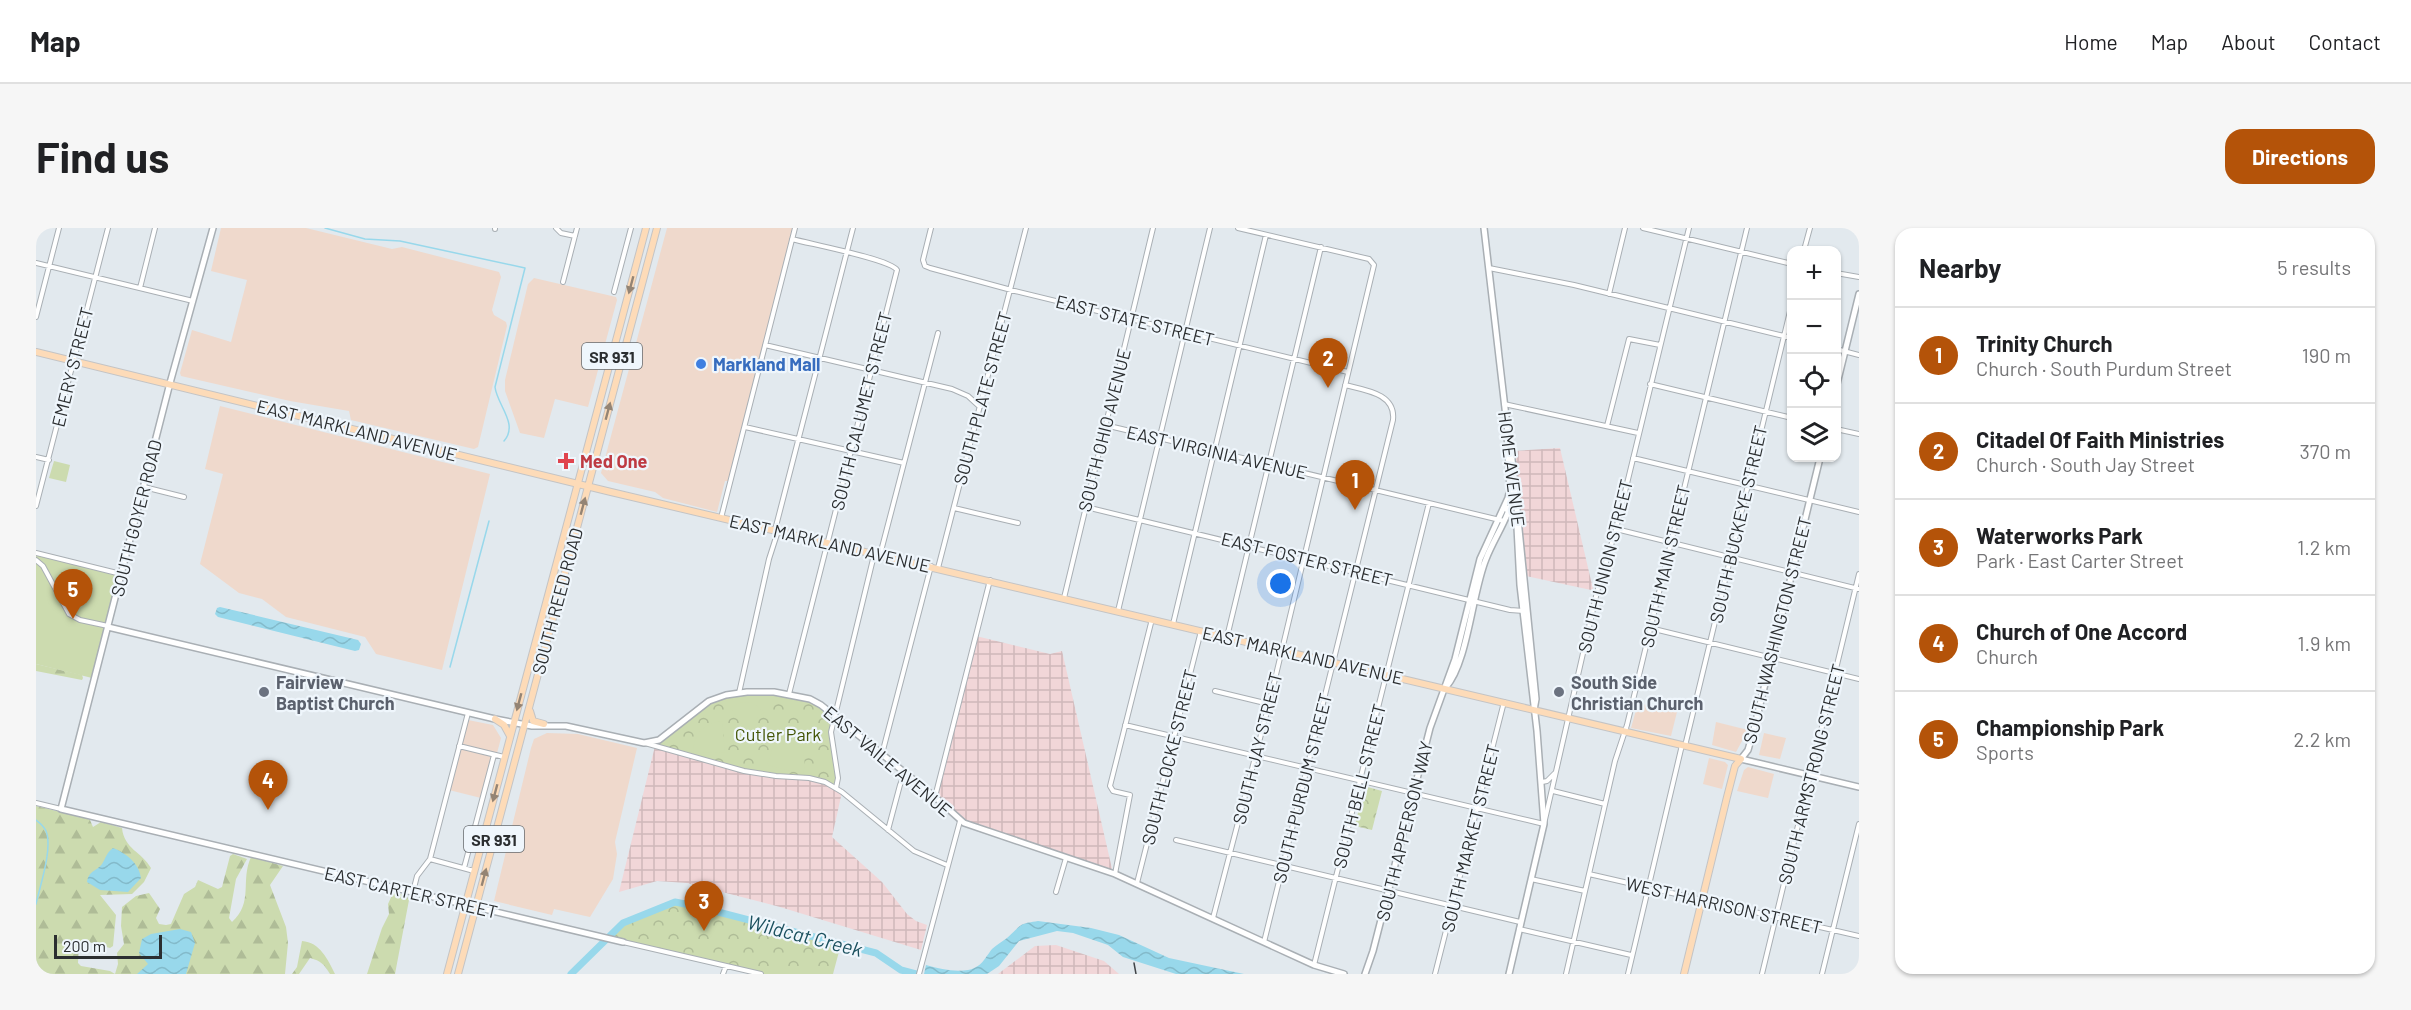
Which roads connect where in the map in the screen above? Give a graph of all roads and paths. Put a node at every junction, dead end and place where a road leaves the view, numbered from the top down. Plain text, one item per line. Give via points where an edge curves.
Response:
1 (59, 228) edge
2 (108, 228) edge
3 (155, 228) edge
4 (213, 228) edge
5 (556, 228) edge
6 (577, 228) edge
7 (631, 228) edge
8 (646, 228) edge
9 (657, 228) edge
10 (795, 228) edge
11 (852, 228) edge
12 (931, 228) edge
13 (1026, 228) edge
14 (1153, 228) edge
15 (1210, 228) edge
16 (1238, 228) edge
17 (1484, 228) edge
18 (1625, 228) edge
19 (1643, 228) edge
20 (1689, 228) edge
21 (1747, 228) edge
22 (1810, 228) edge
23 (1266, 235) junction
24 (575, 236) junction
25 (792, 239) junction
26 (1686, 239) junction
27 (1805, 246) edge
28 (1321, 247) junction
29 (1740, 252) junction
30 (846, 253) junction
31 (36, 262) edge
32 (1787, 263) edge
33 (49, 266) junction
34 (1489, 268) junction
35 (1841, 274) edge
36 (95, 277) junction
37 (1859, 277) edge
38 (563, 282) dead end
39 (140, 288) junction
40 (1010, 289) junction
41 (614, 292) dead end
42 (1609, 294) junction
43 (1859, 294) edge
44 (193, 301) junction
45 (1668, 309) junction
46 (36, 317) edge
47 (1131, 320) junction
48 (1787, 320) edge
49 (1723, 322) junction
50 (938, 333) dead end
51 (1185, 333) junction
52 (1783, 336) junction
53 (1787, 338) edge
54 (765, 345) junction
55 (1240, 345) junction
56 (1660, 345) junction
57 (1841, 350) edge
58 (1845, 351) junction
59 (36, 352) edge
60 (1859, 355) edge
61 (819, 358) junction
62 (1294, 358) junction
63 (74, 362) junction
64 (1841, 367) edge
65 (872, 370) junction
66 (1348, 372) junction
67 (170, 383) junction
68 (925, 383) junction
69 (1650, 384) junction
70 (1345, 385) junction
71 (1705, 396) junction
72 (1504, 404) junction
73 (980, 407) junction
74 (1765, 412) junction
75 (1787, 417) edge
76 (1105, 425) junction
77 (1607, 426) junction
78 (745, 427) junction
79 (1841, 430) edge
80 (1507, 433) junction
81 (1638, 434) junction
82 (1859, 434) edge
83 (1160, 438) junction
84 (798, 439) junction
85 (851, 451) junction
86 (1214, 451) junction
87 (36, 457) edge
88 (1633, 458) junction
89 (49, 460) junction
90 (1819, 462) edge
91 (904, 463) junction
92 (1269, 465) junction
93 (1687, 470) junction
94 (1323, 477) junction
95 (1514, 477) junction
96 (578, 484) junction
97 (1748, 485) junction
98 (588, 486) junction
99 (144, 488) junction
100 (1376, 489) junction
101 (184, 497) dead end
102 (1810, 500) junction
103 (1429, 503) junction
104 (36, 506) edge
105 (1086, 507) junction
106 (954, 508) junction
107 (1507, 509) junction
108 (1859, 512) edge
109 (721, 518) junction
110 (1140, 520) junction
111 (1501, 520) junction
112 (1018, 523) dead end
113 (1616, 529) junction
114 (776, 530) junction
115 (1194, 533) junction
116 (827, 542) junction
117 (1670, 543) junction
118 (1249, 546) junction
119 (36, 553) edge
120 (878, 554) junction
121 (1731, 557) junction
122 (1304, 559) junction
123 (36, 560) edge
124 (935, 567) junction
125 (1356, 572) junction
126 (1792, 572) junction
127 (122, 574) junction
128 (1859, 574) edge
129 (990, 580) junction
130 (1409, 584) junction
131 (1857, 589) edge
132 (1064, 598) junction
133 (1472, 599) junction
134 (1525, 610) junction
135 (1118, 611) junction
136 (1152, 619) junction
137 (1173, 624) junction
138 (108, 627) junction
139 (1650, 628) junction
140 (1201, 631) junction
141 (1227, 637) junction
142 (1710, 643) junction
143 (1282, 650) junction
144 (1772, 657) junction
145 (1334, 662) junction
146 (1835, 673) junction
147 (1387, 675) junction
148 (1859, 679) edge
149 (1445, 688) junction
150 (1215, 691) dead end
151 (739, 693) junction
152 (789, 694) junction
153 (1504, 702) junction
154 (530, 704) junction
155 (1269, 704) junction
156 (1534, 710) junction
157 (468, 712) junction
158 (834, 716) junction
159 (1568, 718) junction
160 (495, 719) junction
161 (514, 721) junction
162 (544, 724) junction
163 (524, 725) junction
164 (1125, 725) junction
165 (1624, 731) junction
166 (510, 737) junction
167 (1174, 737) junction
168 (644, 743) junction
169 (1684, 745) junction
170 (459, 746) junction
171 (882, 754) junction
172 (494, 755) junction
173 (1255, 756) junction
174 (505, 757) junction
175 (1741, 759) junction
176 (1307, 768) junction
177 (1557, 770) junction
178 (905, 772) junction
179 (1811, 776) junction
180 (1360, 781) junction
181 (1542, 782) junction
182 (1859, 787) edge
183 (836, 788) junction
184 (1553, 791) junction
185 (1413, 793) junction
186 (935, 797) junction
187 (36, 803) edge
188 (1605, 804) junction
189 (1477, 808) junction
190 (61, 809) junction
191 (960, 821) junction
192 (1544, 824) junction
193 (1859, 824) edge
194 (888, 830) junction
195 (1176, 840) dead end
196 (1230, 853) junction
197 (1066, 858) junction
198 (429, 859) junction
199 (947, 865) junction
200 (1283, 866) junction
201 (464, 868) junction
202 (475, 871) junction
203 (1114, 874) junction
204 (1589, 874) junction
205 (1336, 879) junction
206 (1531, 879) junction
207 (1137, 883) junction
208 (1647, 888) junction
209 (1389, 891) junction
210 (1585, 891) junction
211 (413, 892) junction
212 (1056, 892) dead end
213 (1702, 901) junction
214 (466, 904) junction
215 (476, 906) junction
216 (1453, 906) junction
217 (1213, 918) junction
218 (1776, 918) junction
219 (1520, 926) junction
220 (1833, 931) junction
221 (1859, 936) edge
222 (1573, 941) junction
223 (624, 942) joint
224 (1264, 942) junction
225 (1631, 955) junction
226 (1314, 965) junction
227 (726, 966) junction
228 (733, 967) junction
229 (447, 974) edge
230 (458, 974) edge
231 (723, 974) edge
232 (732, 974) edge
233 (761, 974) edge
234 (919, 974) edge
235 (1344, 974) edge
236 (1365, 974) edge
237 (1436, 974) edge
238 (1509, 974) edge
239 (1566, 974) edge
240 (1628, 974) edge
241 (1684, 974) edge
242 (1762, 974) edge
243 (1822, 974) edge

1 - 33 street
2 - 36 street, EMERY STREET
3 - 39 street
4 - 44 street, SOUTH GOYER ROAD
5 - 24 street
6 - 24 street
7 - 41 street
8 -> 96 main road, SOUTH REED ROAD / SR 931
98 -> 9 main road, SOUTH REED ROAD / SR 931
10 - 25 street
11 - 30 street
12 - 40 street, EAST STATE STREET via 924,264
13 - 40 street, SOUTH PLATE STREET
14 - 47 street, SOUTH OHIO AVENUE
15 - 51 street
16 - 23 street
17 - 34 street, HOME AVENUE
18 - 42 street
19 - 26 street
20 - 26 street, SOUTH UNION STREET
21 - 29 street, SOUTH MAIN STREET
22 - 27 street
23 - 28 street
23 - 55 street
24 - 38 street
25 - 30 street
25 - 54 street
26 - 29 street
26 - 45 street, SOUTH UNION STREET
28 - 62 street
28 - 66 street, SOUTH JAY STREET via 1374,262
29 - 32 street
29 - 49 street, SOUTH MAIN STREET
30 - 61 street
30 - 65 street, SOUTH CALUMET STREET via 896,267
31 - 33 street
33 - 36 street
33 - 46 street
34 - 42 street
34 - 72 street, HOME AVENUE
35 - 37 street
36 - 39 street
36 - 63 street, EMERY STREET
39 - 44 street
40 - 47 street, EAST STATE STREET
40 - 73 street, SOUTH PLATE STREET
42 - 45 street
43 - 58 street
44 - 67 street, SOUTH GOYER ROAD
45 - 49 street
45 - 56 street, SOUTH UNION STREET
47 - 51 street, EAST STATE STREET
47 - 76 street, SOUTH OHIO AVENUE
48 - 52 street, SOUTH BUCKEYE STREET
49 - 52 street
49 - 71 street, SOUTH MAIN STREET
50 - 68 street
51 - 55 street, EAST STATE STREET
51 - 83 street
52 - 53 street
52 - 74 street, SOUTH BUCKEYE STREET
54 - 61 street
54 - 78 street
55 - 62 street, EAST STATE STREET
55 - 86 street
56 - 69 street, SOUTH UNION STREET
56 - 77 street via 1629,339
57 - 58 street
58 - 60 street
58 - 64 street
59 - 63 main road, EAST MARKLAND AVENUE
61 - 65 street
61 - 84 street
62 - 66 street, EAST STATE STREET
62 - 92 street
63 - 67 main road, EAST MARKLAND AVENUE
63 - 89 street, EMERY STREET
65 - 68 street
65 - 85 street, SOUTH CALUMET STREET
66 - 70 street, SOUTH JAY STREET
67 - 96 main road, EAST MARKLAND AVENUE
67 - 99 street, SOUTH GOYER ROAD
68 - 73 street via 962,392
68 - 91 street
69 - 71 street
69 - 81 street, SOUTH UNION STREET
70 - 94 street, SOUTH JAY STREET
70 - 100 street, SOUTH PURDUM STREET via 1379,394 1393,411
71 - 74 street
71 - 93 street, SOUTH MAIN STREET
72 - 77 street
72 - 80 street, HOME AVENUE
73 - 106 street, SOUTH PLATE STREET
74 - 75 street
74 - 97 street, SOUTH BUCKEYE STREET
76 - 83 street, EAST VIRGINIA AVENUE
76 - 105 street, SOUTH OHIO AVENUE
77 - 81 street
78 - 84 street
78 - 109 street
79 - 82 street
80 - 95 street, HOME AVENUE
80 - 107 street, SOUTH APPERSON WAY
81 - 88 street, SOUTH UNION STREET
83 - 86 street, EAST VIRGINIA AVENUE
83 - 110 street
84 - 85 street
84 - 114 street
85 - 91 street
85 - 116 street, SOUTH CALUMET STREET
86 - 92 street, EAST VIRGINIA AVENUE
86 - 115 street
87 - 89 street
88 - 93 street
88 - 113 street, SOUTH UNION STREET
89 - 104 street, EMERY STREET
90 - 102 street, SOUTH WASHINGTON STREET
91 - 120 street
92 - 94 street, EAST VIRGINIA AVENUE
92 - 118 street
93 - 97 street
93 - 117 street, SOUTH MAIN STREET
94 - 100 street, EAST VIRGINIA AVENUE
94 - 122 street, SOUTH JAY STREET
95 - 107 street, SOUTH APPERSON WAY via 1513,498
95 - 134 street, HOME AVENUE
96 - 98 main road, EAST MARKLAND AVENUE
96 -> 161 main road, SOUTH REED ROAD / SR 931
97 - 102 street
97 - 121 street, SOUTH BUCKEYE STREET
98 - 109 main road, EAST MARKLAND AVENUE
154 -> 98 main road, SOUTH REED ROAD / SR 931
99 - 101 street
99 - 127 street, SOUTH GOYER ROAD
100 - 103 street, EAST VIRGINIA AVENUE
100 - 125 street, SOUTH PURDUM STREET
102 - 108 street
102 - 126 street, SOUTH WASHINGTON STREET
103 - 111 street, EAST VIRGINIA AVENUE
103 - 130 street, SOUTH BELL STREET
105 - 110 street, EAST FOSTER STREET
105 - 132 street, SOUTH OHIO AVENUE
106 - 112 street
106 - 124 street, SOUTH PLATE STREET
107 - 111 street, SOUTH APPERSON WAY
107 - 134 street, HOME AVENUE via 1516,522
109 - 114 main road, EAST MARKLAND AVENUE
110 - 115 street, EAST FOSTER STREET
110 - 135 street
111 - 133 street, SOUTH APPERSON WAY
113 - 117 street
113 - 159 street, SOUTH UNION STREET
114 - 116 main road, EAST MARKLAND AVENUE
114 - 151 street
115 - 118 street, EAST FOSTER STREET
115 - 137 street
116 - 120 main road, EAST MARKLAND AVENUE
116 - 152 street, SOUTH CALUMET STREET
117 - 121 street
117 - 139 street, SOUTH MAIN STREET
118 - 122 street, EAST FOSTER STREET
118 - 141 street
119 - 127 street
120 - 124 main road, EAST MARKLAND AVENUE
120 - 158 street
121 - 126 street
121 - 142 street, SOUTH BUCKEYE STREET
122 - 125 street, EAST FOSTER STREET
122 - 143 street, SOUTH JAY STREET
123 - 138 street via 69,614
124 - 129 main road, EAST MARKLAND AVENUE
124 - 171 street, SOUTH PLATE STREET
125 - 130 street, EAST FOSTER STREET
125 - 145 street, SOUTH PURDUM STREET
126 - 131 street
126 - 144 street, SOUTH WASHINGTON STREET
127 - 138 street, SOUTH GOYER ROAD
128 - 131 street, SOUTH ARMSTRONG STREET
129 - 132 main road, EAST MARKLAND AVENUE
129 - 186 street
130 - 133 street, EAST FOSTER STREET
130 - 147 street, SOUTH BELL STREET
131 - 146 street, SOUTH ARMSTRONG STREET
132 - 135 main road, EAST MARKLAND AVENUE
133 - 134 street, EAST FOSTER STREET via 1510,610
133 - 149 street, SOUTH APPERSON WAY via 1456,669
134 - 156 street, HOME AVENUE
135 - 136 main road, EAST MARKLAND AVENUE
136 - 137 main road, EAST MARKLAND AVENUE
136 - 164 street
137 - 140 main road, EAST MARKLAND AVENUE
138 - 157 street
138 - 190 street, SOUTH GOYER ROAD
139 - 142 street
139 - 165 street, SOUTH MAIN STREET
140 - 141 main road, EAST MARKLAND AVENUE
140 - 167 street, SOUTH LOCKE STREET
141 - 143 main road, EAST MARKLAND AVENUE
142 - 144 street
142 - 169 street, SOUTH BUCKEYE STREET
143 - 145 main road, EAST MARKLAND AVENUE
143 - 155 street, SOUTH JAY STREET
144 - 146 street
144 - 175 street, SOUTH WASHINGTON STREET via 1748,750
145 - 147 main road, EAST MARKLAND AVENUE
145 - 176 street, SOUTH PURDUM STREET
146 - 148 street
146 - 179 street, SOUTH ARMSTRONG STREET
147 - 149 main road, EAST MARKLAND AVENUE
147 - 180 street, SOUTH BELL STREET
149 - 153 main road, EAST MARKLAND AVENUE
149 - 185 street, SOUTH APPERSON WAY
150 - 155 street
151 - 152 street, EAST VAILE AVENUE
151 - 168 street, EAST VAILE AVENUE via 709,701 659,740
152 - 158 street, EAST VAILE AVENUE via 813,700
153 - 156 main road, EAST MARKLAND AVENUE
153 - 189 street, SOUTH MARKET STREET
154 - 162 main road via 531,717
154 - 163 main road, SOUTH REED ROAD / SR 931
155 - 173 street, SOUTH JAY STREET
156 - 159 main road, EAST MARKLAND AVENUE
156 - 181 street, HOME AVENUE
157 - 160 street
157 - 170 street
158 - 171 street, EAST VAILE AVENUE
158 - 183 street via 831,732
159 - 165 main road, EAST MARKLAND AVENUE
159 - 177 street, SOUTH UNION STREET
160 - 161 street
160 - 166 main road via 504,725
161 - 163 street
161 - 166 main road, SOUTH REED ROAD / SR 931
162 - 163 street
162 - 168 street
215 -> 163 main road, SOUTH REED ROAD / SR 931
164 - 167 street
164 - 203 street via 1110,788 1130,795
165 - 169 main road, EAST MARKLAND AVENUE
165 - 188 street, SOUTH MAIN STREET
166 - 174 main road, SOUTH REED ROAD / SR 931
167 - 173 street
167 - 207 street, SOUTH LOCKE STREET
168 - 183 street via 744,771 809,778
169 - 175 main road, EAST MARKLAND AVENUE
169 - 208 street, SOUTH BUCKEYE STREET
170 - 172 street
170 - 198 street
171 - 178 street, EAST VAILE AVENUE
172 - 174 street
172 - 201 street
173 - 176 street
173 - 196 street, SOUTH JAY STREET
174 -> 202 main road, SOUTH REED ROAD / SR 931
175 - 179 street
175 - 213 main road, SOUTH WASHINGTON STREET
176 - 180 street
176 - 200 street, SOUTH PURDUM STREET
177 - 181 street
177 - 184 street, SOUTH UNION STREET
178 - 186 street, EAST VAILE AVENUE
178 - 194 street
179 - 182 street
179 - 218 street, SOUTH ARMSTRONG STREET
180 - 185 street
180 - 205 street, SOUTH BELL STREET
181 - 192 street, HOME AVENUE
183 - 194 street
184 - 188 street
184 - 192 street, SOUTH UNION STREET
185 - 189 street
185 - 209 street, SOUTH APPERSON WAY
186 - 191 street, EAST VAILE AVENUE
187 - 190 street
188 - 204 street, SOUTH MAIN STREET
189 - 192 street
189 - 216 street, SOUTH MARKET STREET
190 - 211 street, EAST CARTER STREET
191 - 197 street, EAST VAILE AVENUE
191 - 199 street
192 - 206 street, SOUTH UNION STREET
193 - 220 street
194 - 199 street via 914,851
195 - 196 street
196 - 200 street
196 - 217 street, SOUTH JAY STREET
197 - 203 street, EAST VAILE AVENUE
197 - 212 street
198 - 201 street
198 - 211 street via 417,876
199 - 234 street
200 - 205 street
200 - 224 street, SOUTH PURDUM STREET
201 - 202 street
202 - 214 main road, SOUTH REED ROAD / SR 931
203 - 207 street, EAST VAILE AVENUE
204 - 208 street, WEST HARRISON STREET
204 - 210 street, SOUTH MAIN STREET
205 - 209 street
205 - 226 street, SOUTH BELL STREET
206 - 210 street
206 - 219 street, SOUTH UNION STREET
207 - 217 street, EAST VAILE AVENUE
208 - 213 street, WEST HARRISON STREET
208 - 225 street, SOUTH BUCKEYE STREET
209 - 216 street
209 - 236 street, SOUTH APPERSON WAY
210 - 222 street, SOUTH MAIN STREET
211 - 214 street, EAST CARTER STREET
213 - 218 street, WEST HARRISON STREET
213 - 241 main road, SOUTH WASHINGTON STREET
214 - 215 street, EAST CARTER STREET
214 - 229 main road, SOUTH REED ROAD / SR 931
215 - 223 street, EAST CARTER STREET
215 - 230 main road, SOUTH REED ROAD / SR 931
216 - 219 street
216 - 237 street, SOUTH MARKET STREET
217 - 224 street, EAST VAILE AVENUE
218 - 220 street, WEST HARRISON STREET
218 - 242 street, SOUTH ARMSTRONG STREET
219 - 222 street
219 - 238 street, SOUTH UNION STREET
220 - 221 street, WEST HARRISON STREET
220 - 243 street
222 - 225 street
222 - 239 street, SOUTH MAIN STREET
223 - 227 street, EAST CARTER STREET
224 - 226 street, EAST VAILE AVENUE
225 - 240 street, SOUTH BUCKEYE STREET
226 - 235 street, EAST VAILE AVENUE
227 - 228 street, EAST CARTER STREET
227 - 231 street
228 - 232 street
228 - 233 street, EAST CARTER STREET

